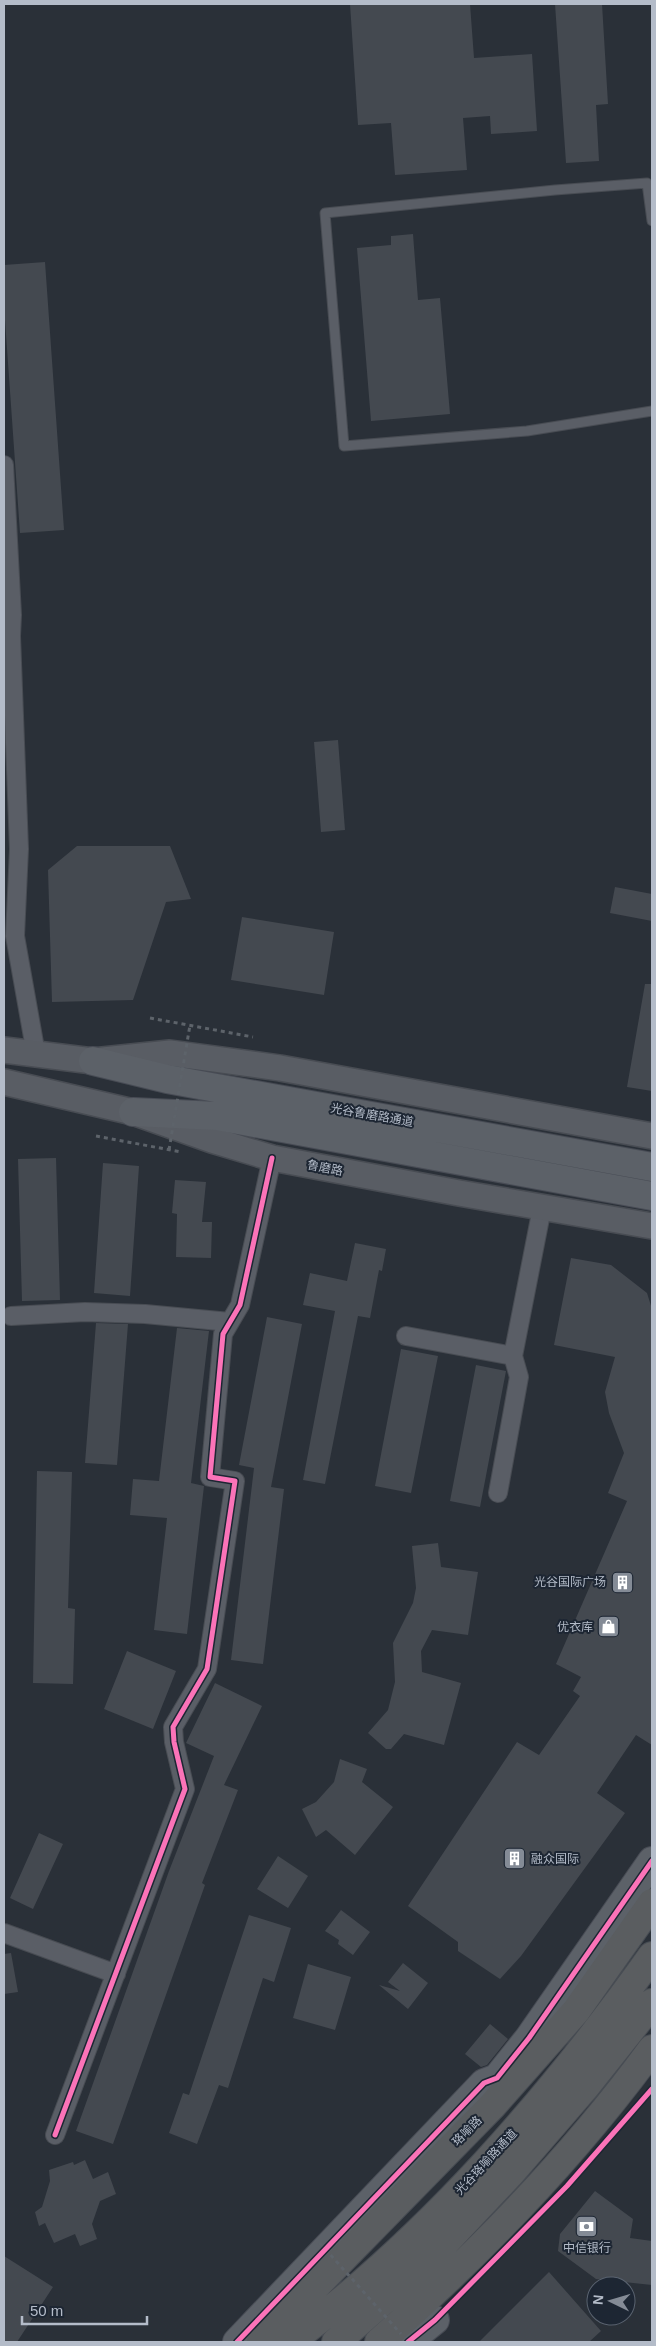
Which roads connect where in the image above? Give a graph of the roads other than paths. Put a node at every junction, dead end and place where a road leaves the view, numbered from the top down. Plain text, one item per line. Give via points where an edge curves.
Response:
1 (652, 222) edge
2 (652, 411) edge
3 (4, 466) edge
4 (7, 636) edge
5 (4, 1050) edge
6 (36, 1054) junction
7 (93, 1061) junction
8 (4, 1082) edge
9 (133, 1112) junction
10 (652, 1136) edge
11 (272, 1158) junction
12 (652, 1167) edge
13 (652, 1196) edge
14 (542, 1208) junction
15 (652, 1226) edge
16 (11, 1316) dead end
17 (230, 1322) junction
18 (406, 1336) dead end
19 (513, 1356) junction
20 (498, 1493) dead end
21 (652, 1861) edge
22 (652, 1903) edge
23 (4, 1933) edge
24 (652, 1956) edge
25 (116, 1974) junction
26 (652, 2003) edge
27 (652, 2049) edge
28 (55, 2135) dead end
29 (435, 2320) dead end
30 (396, 2340) edge
31 (236, 2342) edge
32 (261, 2342) edge
33 (290, 2342) edge
34 (336, 2342) edge

1 - 2 lane via 647,183 325,214 344,446 526,431
3 - 4 street
4 - 6 street via 18,849 15,936
5 - 6 main road
6 - 7 main road
7 - 10 main road via 170,1052 280,1068
7 - 12 main road, 光谷鲁磨路通道 via 167,1079
8 - 9 main road, 鲁磨路
9 - 11 main road, 鲁磨路
9 - 13 main road via 217,1116
11 - 14 main road, 鲁磨路
11 - 17 street via 240,1305
14 - 15 main road, 鲁磨路
14 - 19 street
16 - 17 street via 85,1312
17 - 25 street via 223,1334 210,1477 235,1481 206,1669 173,1727 185,1789
18 - 19 street
19 - 20 street via 519,1376
21 - 31 main road via 529,2038 497,2078 484,2083
22 - 32 highway, 珞喻路 via 576,2011 492,2106
23 - 25 street
24 - 33 highway, 光谷珞喻路通道 via 545,2096 473,2177 415,2236 328,2314
25 - 28 street
26 - 34 highway, 光谷珞喻路通道 via 509,2176 425,2264
27 - 30 highway via 598,2120 442,2285
29 - 30 main road

